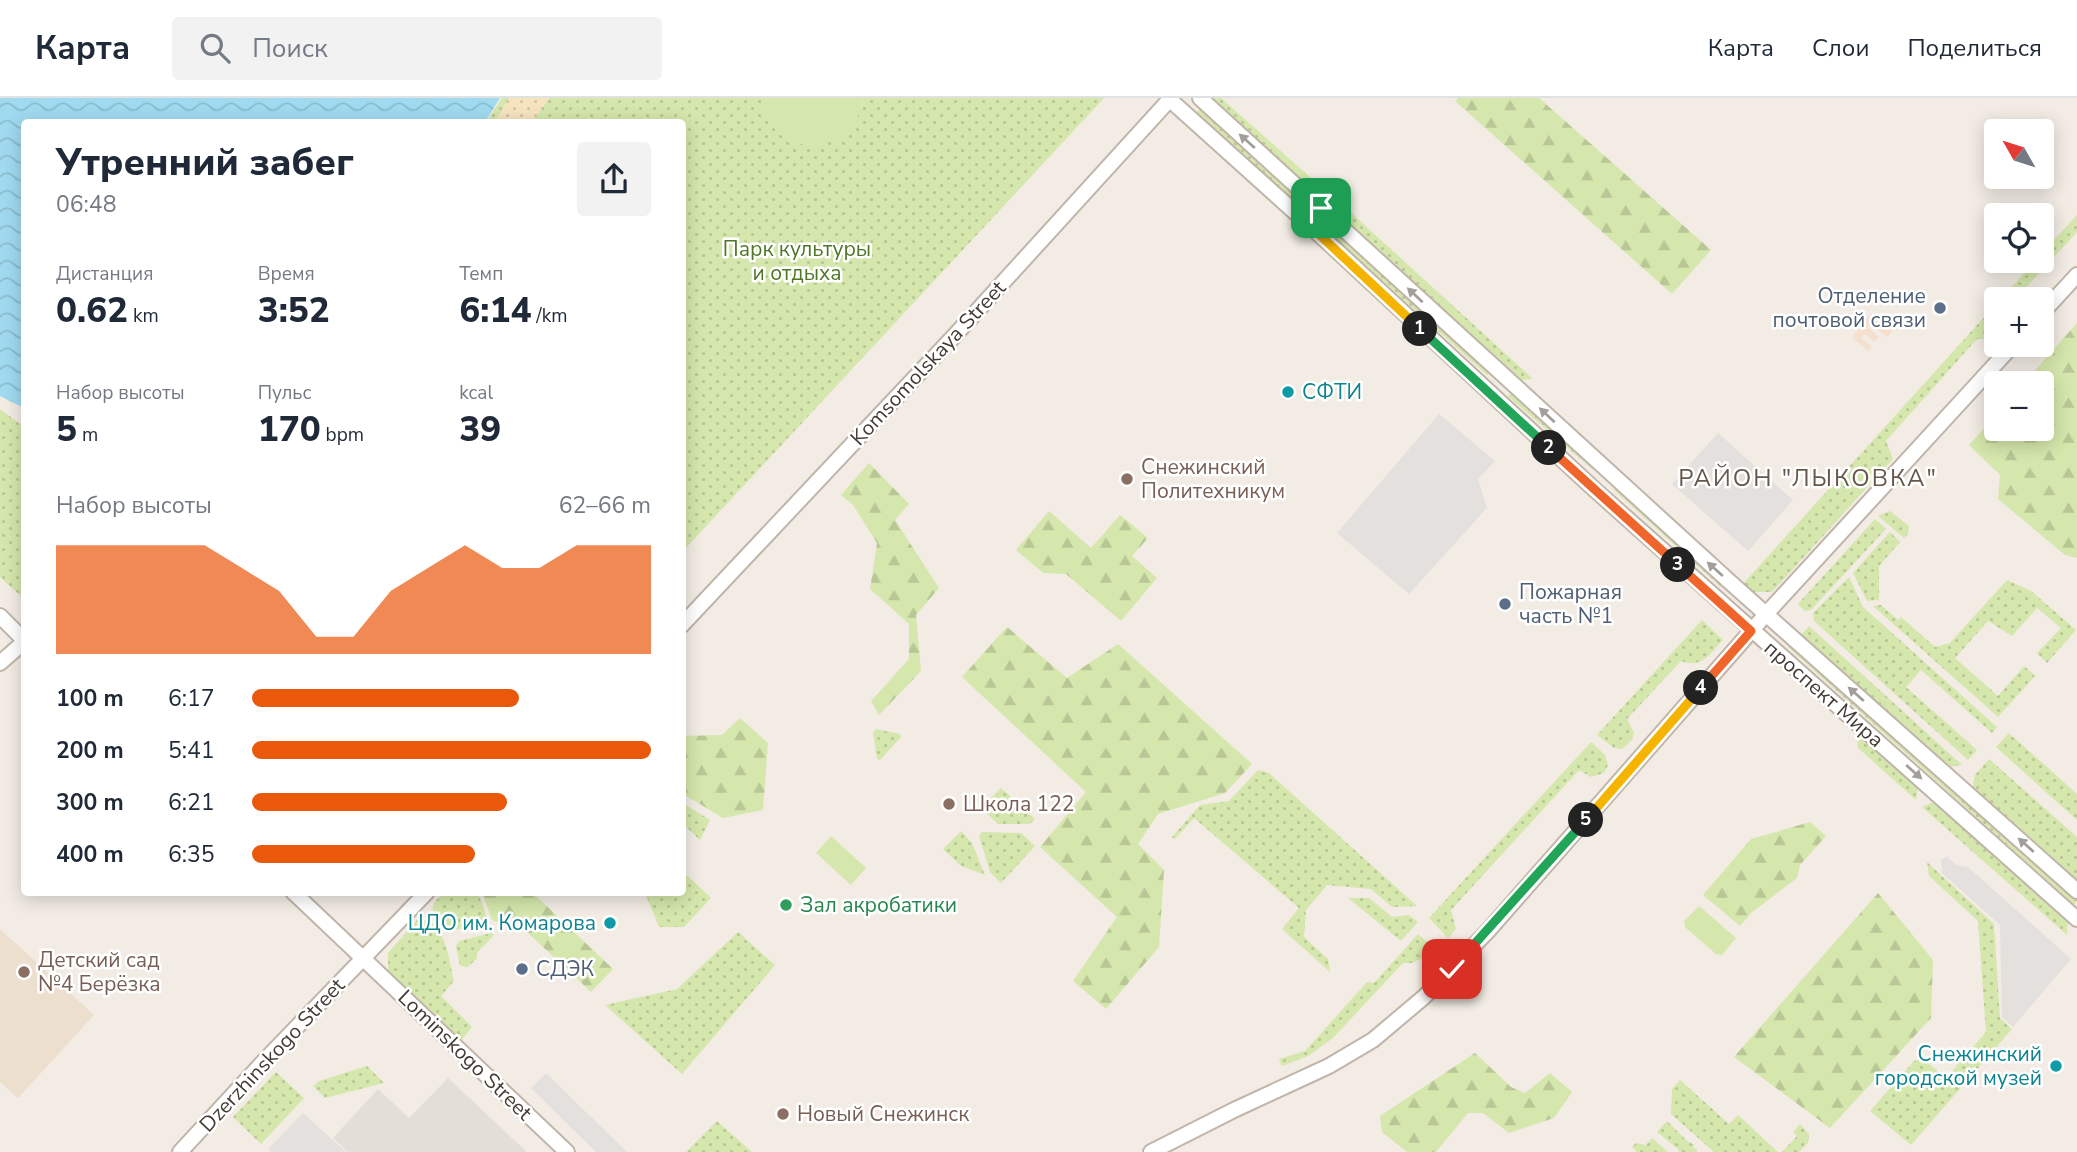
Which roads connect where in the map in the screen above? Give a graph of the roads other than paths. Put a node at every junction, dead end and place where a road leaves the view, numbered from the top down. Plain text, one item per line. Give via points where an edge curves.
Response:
1 (1170, 98) edge
2 (1200, 98) edge
3 (1321, 208) junction
4 (1308, 224) junction
5 (2077, 275) edge
6 (2054, 300) edge
7 (2002, 357) edge
8 (1502, 373) junction
9 (1486, 391) junction
10 (1609, 473) junction
11 (1594, 489) junction
12 (1767, 613) junction
13 (0, 616) edge
14 (686, 621) edge
15 (1751, 631) junction
16 (21, 638) edge
17 (21, 644) edge
18 (0, 663) edge
19 (2077, 891) edge
20 (297, 896) edge
21 (424, 896) edge
22 (2077, 919) edge
23 (363, 959) junction
24 (180, 1152) edge
25 (567, 1152) edge
26 (1151, 1152) edge

1 - 4 street, проспект Мира
1 - 14 street, Komsomolskaya Street
3 -> 2 street, проспект Мира
3 - 4 street
8 -> 3 street, проспект Мира
4 - 9 street, проспект Мира
5 - 6 street
7 - 12 street
8 - 9 street
10 -> 8 street, проспект Мира
9 - 11 street, проспект Мира
10 - 11 street
12 -> 10 street, проспект Мира
11 - 15 street, проспект Мира
12 - 15 street
19 -> 12 street, проспект Мира
13 - 16 street
15 -> 22 street, проспект Мира
15 - 26 street via 1488,931 1424,997 1373,1040 1329,1066
17 - 18 street
20 - 23 street, Lominskogo Street
21 - 23 street
23 - 24 street, Dzerzhinskogo Street
23 - 25 street, Lominskogo Street

